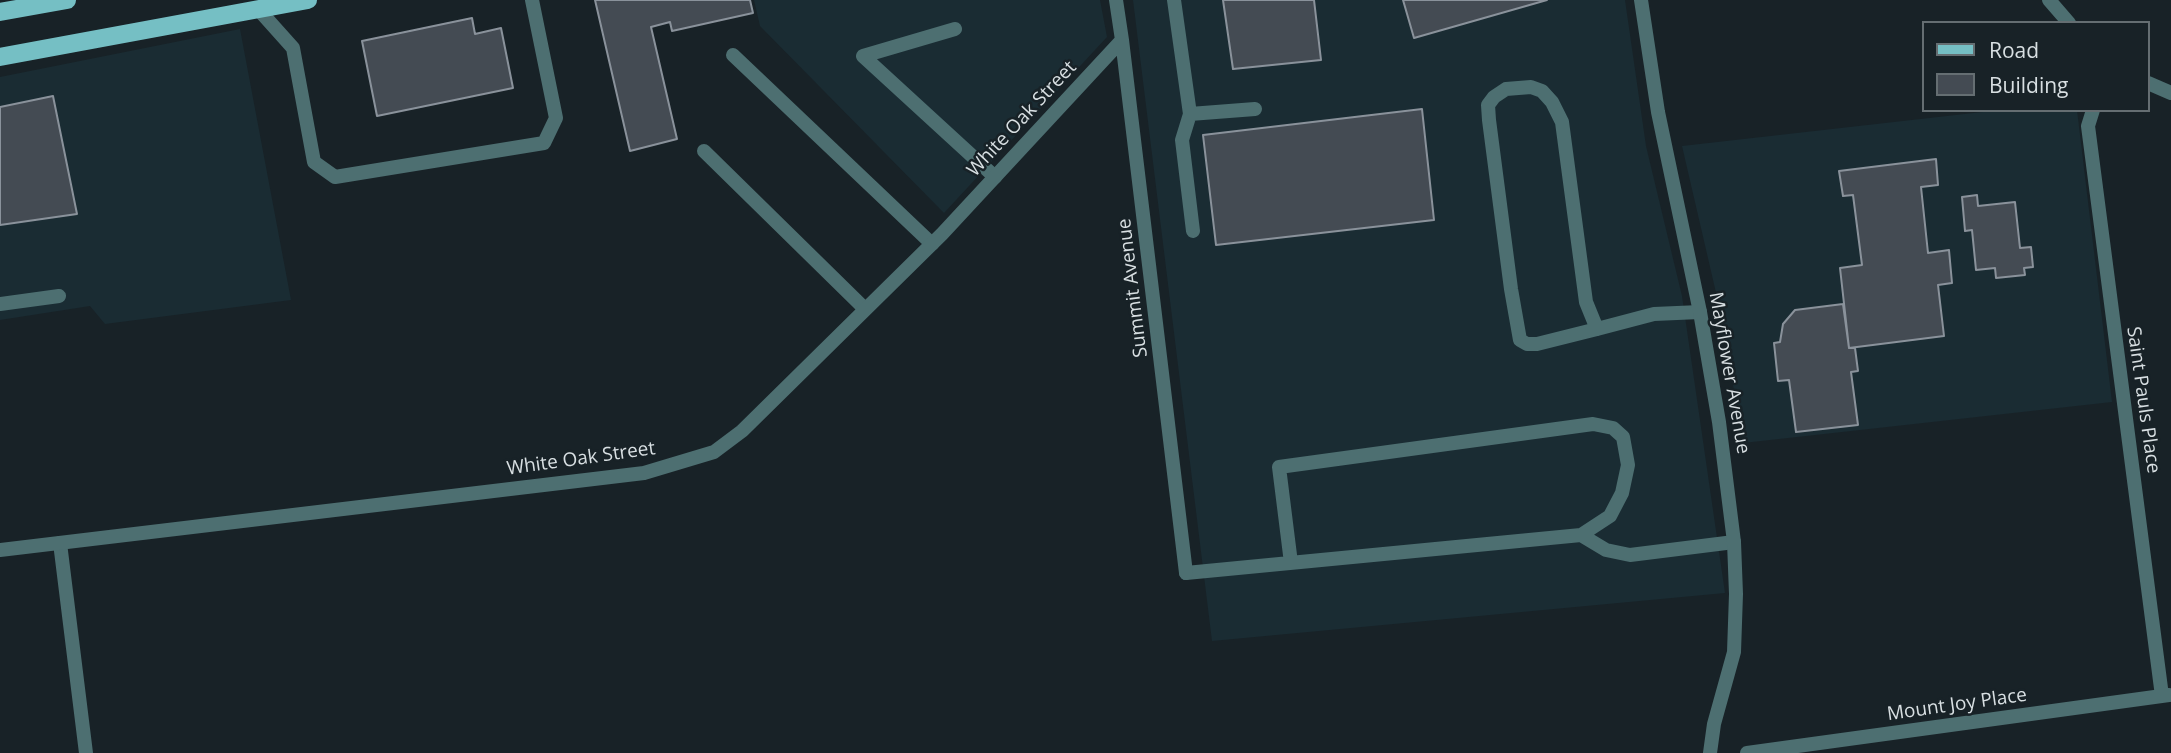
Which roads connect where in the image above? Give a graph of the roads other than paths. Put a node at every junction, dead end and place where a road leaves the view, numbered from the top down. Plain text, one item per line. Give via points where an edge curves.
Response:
1 (67, 0) edge
2 (308, 0) edge
3 (532, 0) edge
4 (1116, 0) edge
5 (1174, 0) edge
6 (1641, 0) edge
7 (2049, 0) edge
8 (255, 5) edge
9 (0, 12) edge
10 (2067, 21) edge
11 (955, 29) dead end
12 (1122, 40) junction
13 (733, 55) dead end
14 (0, 57) edge
15 (2150, 84) edge
16 (2171, 93) edge
17 (1255, 108) dead end
18 (2092, 112) edge
19 (1190, 114) junction
20 (704, 152) dead end
21 (995, 177) junction
22 (1193, 230) dead end
23 (932, 244) junction
24 (59, 296) dead end
25 (0, 304) edge
26 (865, 309) junction
27 (1700, 313) junction
28 (1597, 329) junction
29 (1581, 535) junction
30 (1734, 542) junction
31 (60, 543) junction
32 (0, 550) edge
33 (1291, 563) junction
34 (2167, 696) edge
35 (86, 753) edge
36 (1710, 753) edge
37 (1747, 753) edge

1 - 9 main road
2 - 8 main road
3 - 8 street via 556,118 544,142 335,177 314,162 293,48
4 - 12 street, Summit Avenue
5 - 19 street
6 - 27 street, Mayflower Avenue via 1658,112
7 - 10 street
8 - 14 main road
11 - 21 street via 863,57
12 - 21 street, White Oak Street
12 - 33 street, Summit Avenue via 1186,573
13 - 23 street
15 - 16 street
17 - 19 street
18 - 34 street, Saint Pauls Place via 2088,126
19 - 22 street via 1182,140
20 - 26 street
21 - 23 street, White Oak Street
23 - 26 street, White Oak Street
24 - 25 street
26 - 31 street, White Oak Street via 742,431 714,452 644,473
27 - 28 street via 1654,314
27 - 30 street, Mayflower Avenue
28 - 28 street via 1586,302 1562,122 1542,92 1531,87 1506,89 1488,105 1520,340 1536,344
29 - 30 street via 1606,550 1630,555
29 - 33 street
29 - 33 street via 1610,516 1622,493 1628,465 1623,437 1613,428 1594,424 1279,467
30 - 36 street, Mayflower Avenue via 1734,652
31 - 32 street, White Oak Street
31 - 35 street
34 - 37 street, Mount Joy Place

